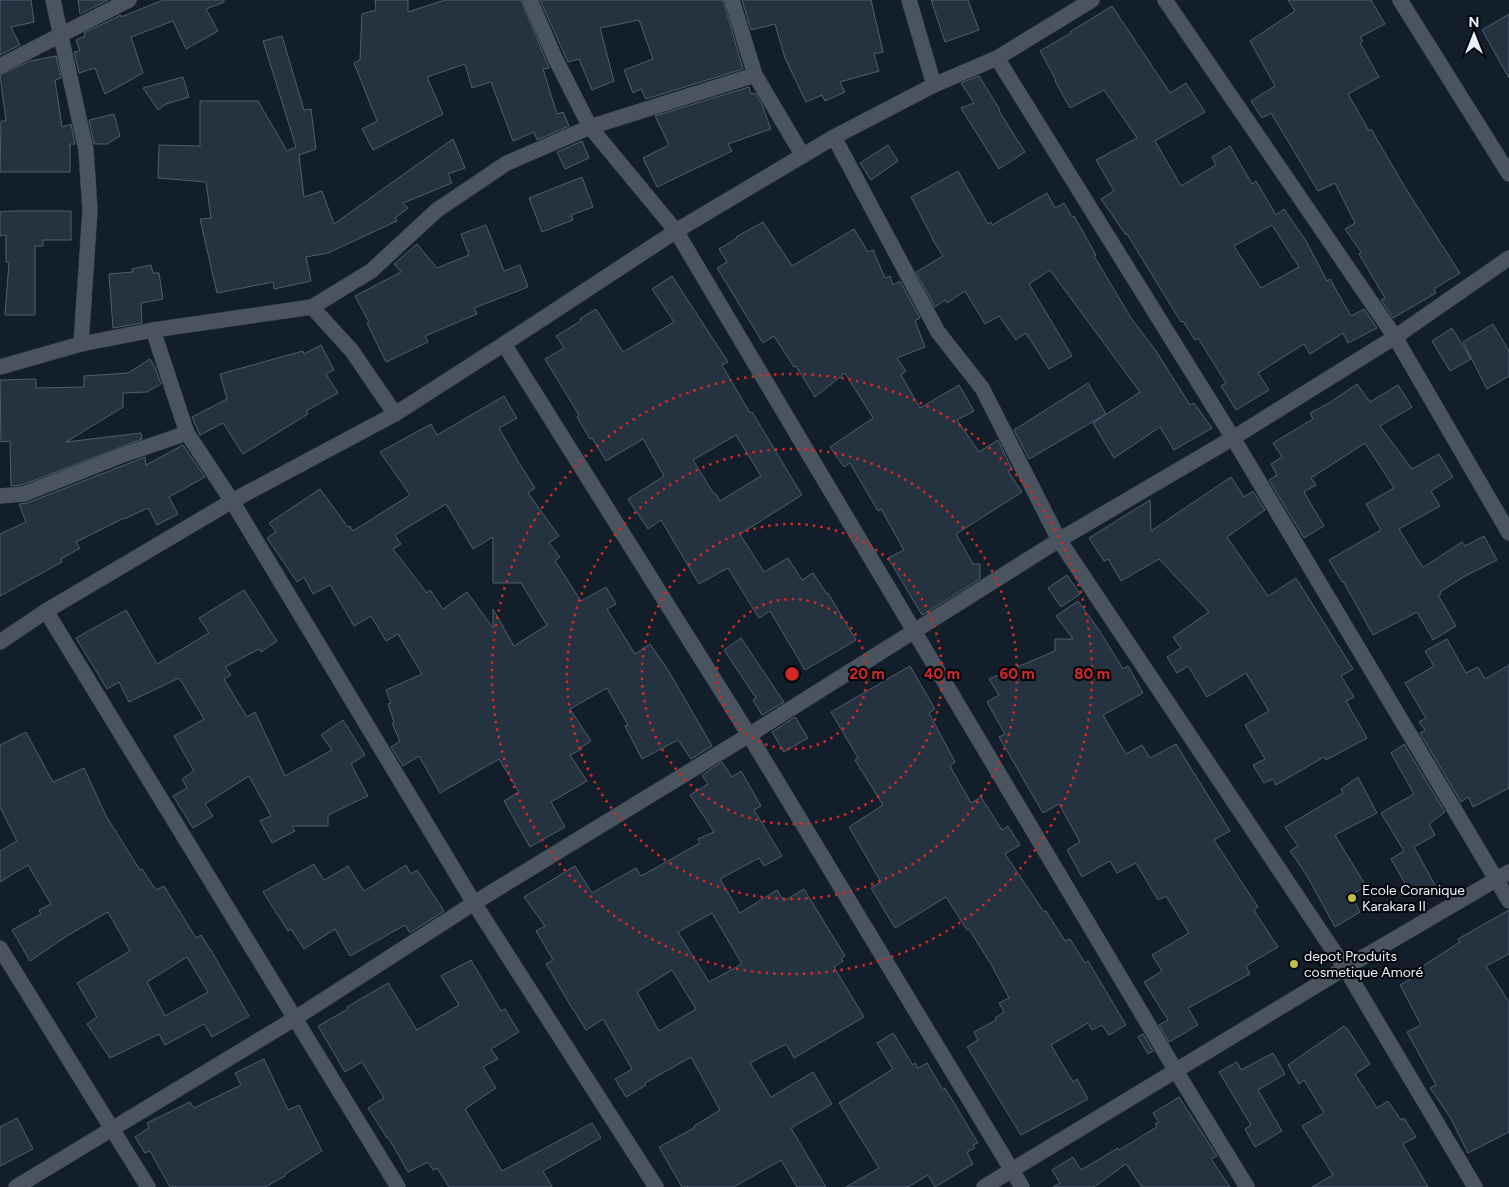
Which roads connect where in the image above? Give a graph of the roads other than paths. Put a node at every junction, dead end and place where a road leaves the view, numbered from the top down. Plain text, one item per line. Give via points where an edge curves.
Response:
1 (53, 0) edge
2 (129, 0) edge
3 (530, 0) edge
4 (732, 0) edge
5 (909, 0) edge
6 (1092, 0) edge
7 (1165, 0) edge
8 (1400, 0) edge
9 (62, 34) junction
10 (997, 58) junction
11 (0, 66) edge
12 (755, 76) junction
13 (934, 85) junction
14 (590, 127) junction
15 (834, 136) junction
16 (803, 156) junction
17 (1509, 174) edge
18 (676, 231) junction
19 (1509, 258) edge
20 (312, 307) junction
21 (153, 330) junction
22 (1395, 338) junction
23 (81, 344) junction
24 (504, 344) junction
25 (0, 367) edge
26 (394, 414) junction
27 (187, 433) junction
28 (1233, 438) junction
29 (0, 496) edge
30 (232, 501) junction
31 (1509, 533) edge
32 (1059, 540) junction
33 (46, 612) junction
34 (914, 629) junction
35 (0, 642) edge
36 (749, 735) junction
37 (1509, 872) edge
38 (1496, 880) junction
39 (1509, 901) edge
40 (474, 902) junction
41 (0, 948) edge
42 (1345, 968) junction
43 (294, 1019) junction
44 (1176, 1071) junction
45 (112, 1128) junction
46 (1011, 1170) junction
47 (16, 1187) edge
48 (148, 1187) edge
49 (398, 1187) edge
50 (656, 1187) edge
51 (984, 1187) edge
52 (1022, 1187) edge
53 (1248, 1187) edge
54 (1475, 1187) edge

1 - 9 street
2 - 9 street
3 - 14 street
4 - 12 street
5 - 13 street
6 - 10 street
7 - 22 street
8 - 17 street
9 - 11 street
9 - 23 street via 86,150 90,210
10 - 13 street
10 - 28 street
12 - 14 street
12 - 16 street
13 - 15 street
14 - 18 street
14 - 20 street via 507,163 437,210 371,272
15 - 16 street
15 - 32 street via 938,332 982,388
16 - 18 street
18 - 24 street
18 - 34 street
19 - 22 street
20 - 21 street
20 - 26 street via 352,351
21 - 23 street
21 - 27 street
22 - 28 street
22 - 31 street
23 - 25 street
24 - 26 street
24 - 36 street
26 - 30 street
27 - 29 street via 24,494
27 - 30 street
28 - 32 street
28 - 38 street
30 - 33 street
30 - 40 street
32 - 34 street
32 - 42 street
33 - 35 street
33 - 43 street
34 - 36 street
34 - 44 street
36 - 40 street
36 - 46 street
37 - 38 street
38 - 39 street
38 - 42 street
40 - 43 street
40 - 50 street
41 - 45 street
42 - 44 street
42 - 54 street
43 - 45 street
43 - 49 street
44 - 46 street
44 - 53 street
45 - 47 street
45 - 48 street
46 - 51 street
46 - 52 street

